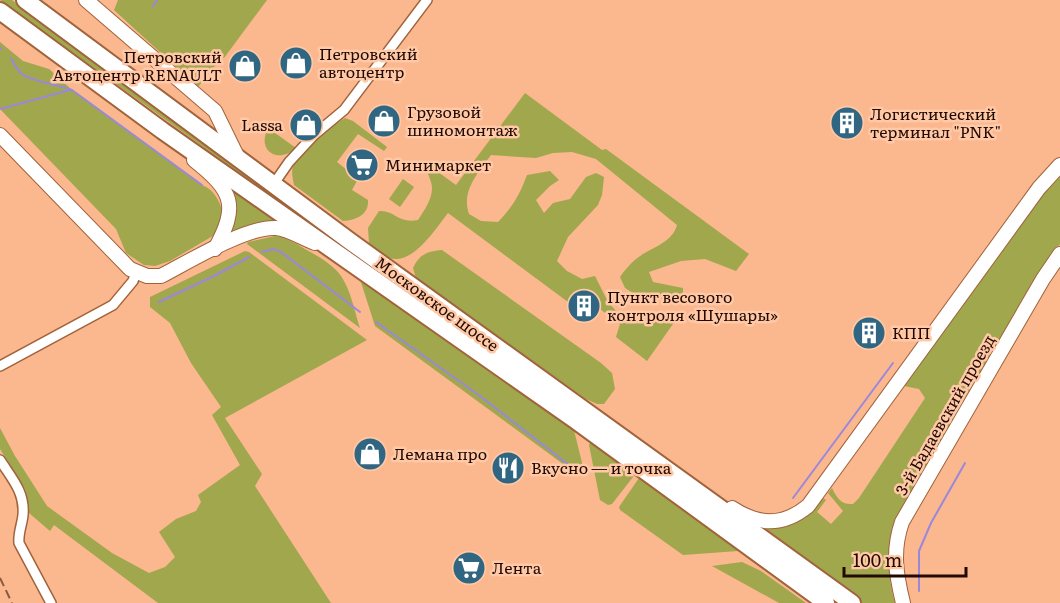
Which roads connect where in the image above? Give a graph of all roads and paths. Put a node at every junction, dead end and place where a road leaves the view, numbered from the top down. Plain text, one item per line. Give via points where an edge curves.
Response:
1 (25, 0) edge
2 (86, 0) edge
3 (427, 0) edge
4 (0, 11) edge
5 (163, 131) junction
6 (0, 135) edge
7 (238, 158) junction
8 (1060, 165) edge
9 (273, 185) junction
10 (323, 243) junction
11 (215, 249) junction
12 (1060, 254) edge
13 (136, 272) junction
14 (0, 366) edge
15 (0, 460) edge
16 (676, 476) junction
17 (818, 600) edge
18 (902, 600) edge
19 (51, 603) edge
20 (852, 603) edge

1 - 7 highway, Московское шоссе
2 - 7 street via 215,111
3 - 9 street via 344,110 314,135
4 - 5 highway, Московское шоссе
5 - 10 highway, Московское шоссе
5 - 11 street via 212,177 229,202 230,217
6 - 13 street
7 - 9 highway, Московское шоссе
8 - 16 street via 1039,188 800,513 778,521 753,520
9 - 16 highway, Московское шоссе
10 - 11 street via 270,228
10 - 17 highway, Московское шоссе via 575,420
11 - 13 street via 161,276
12 - 18 street, 3-й Бадаевский проезд via 902,522 895,552
13 - 14 street via 134,281 113,305
15 - 19 street via 22,495 19,543
16 - 20 highway, Московское шоссе

